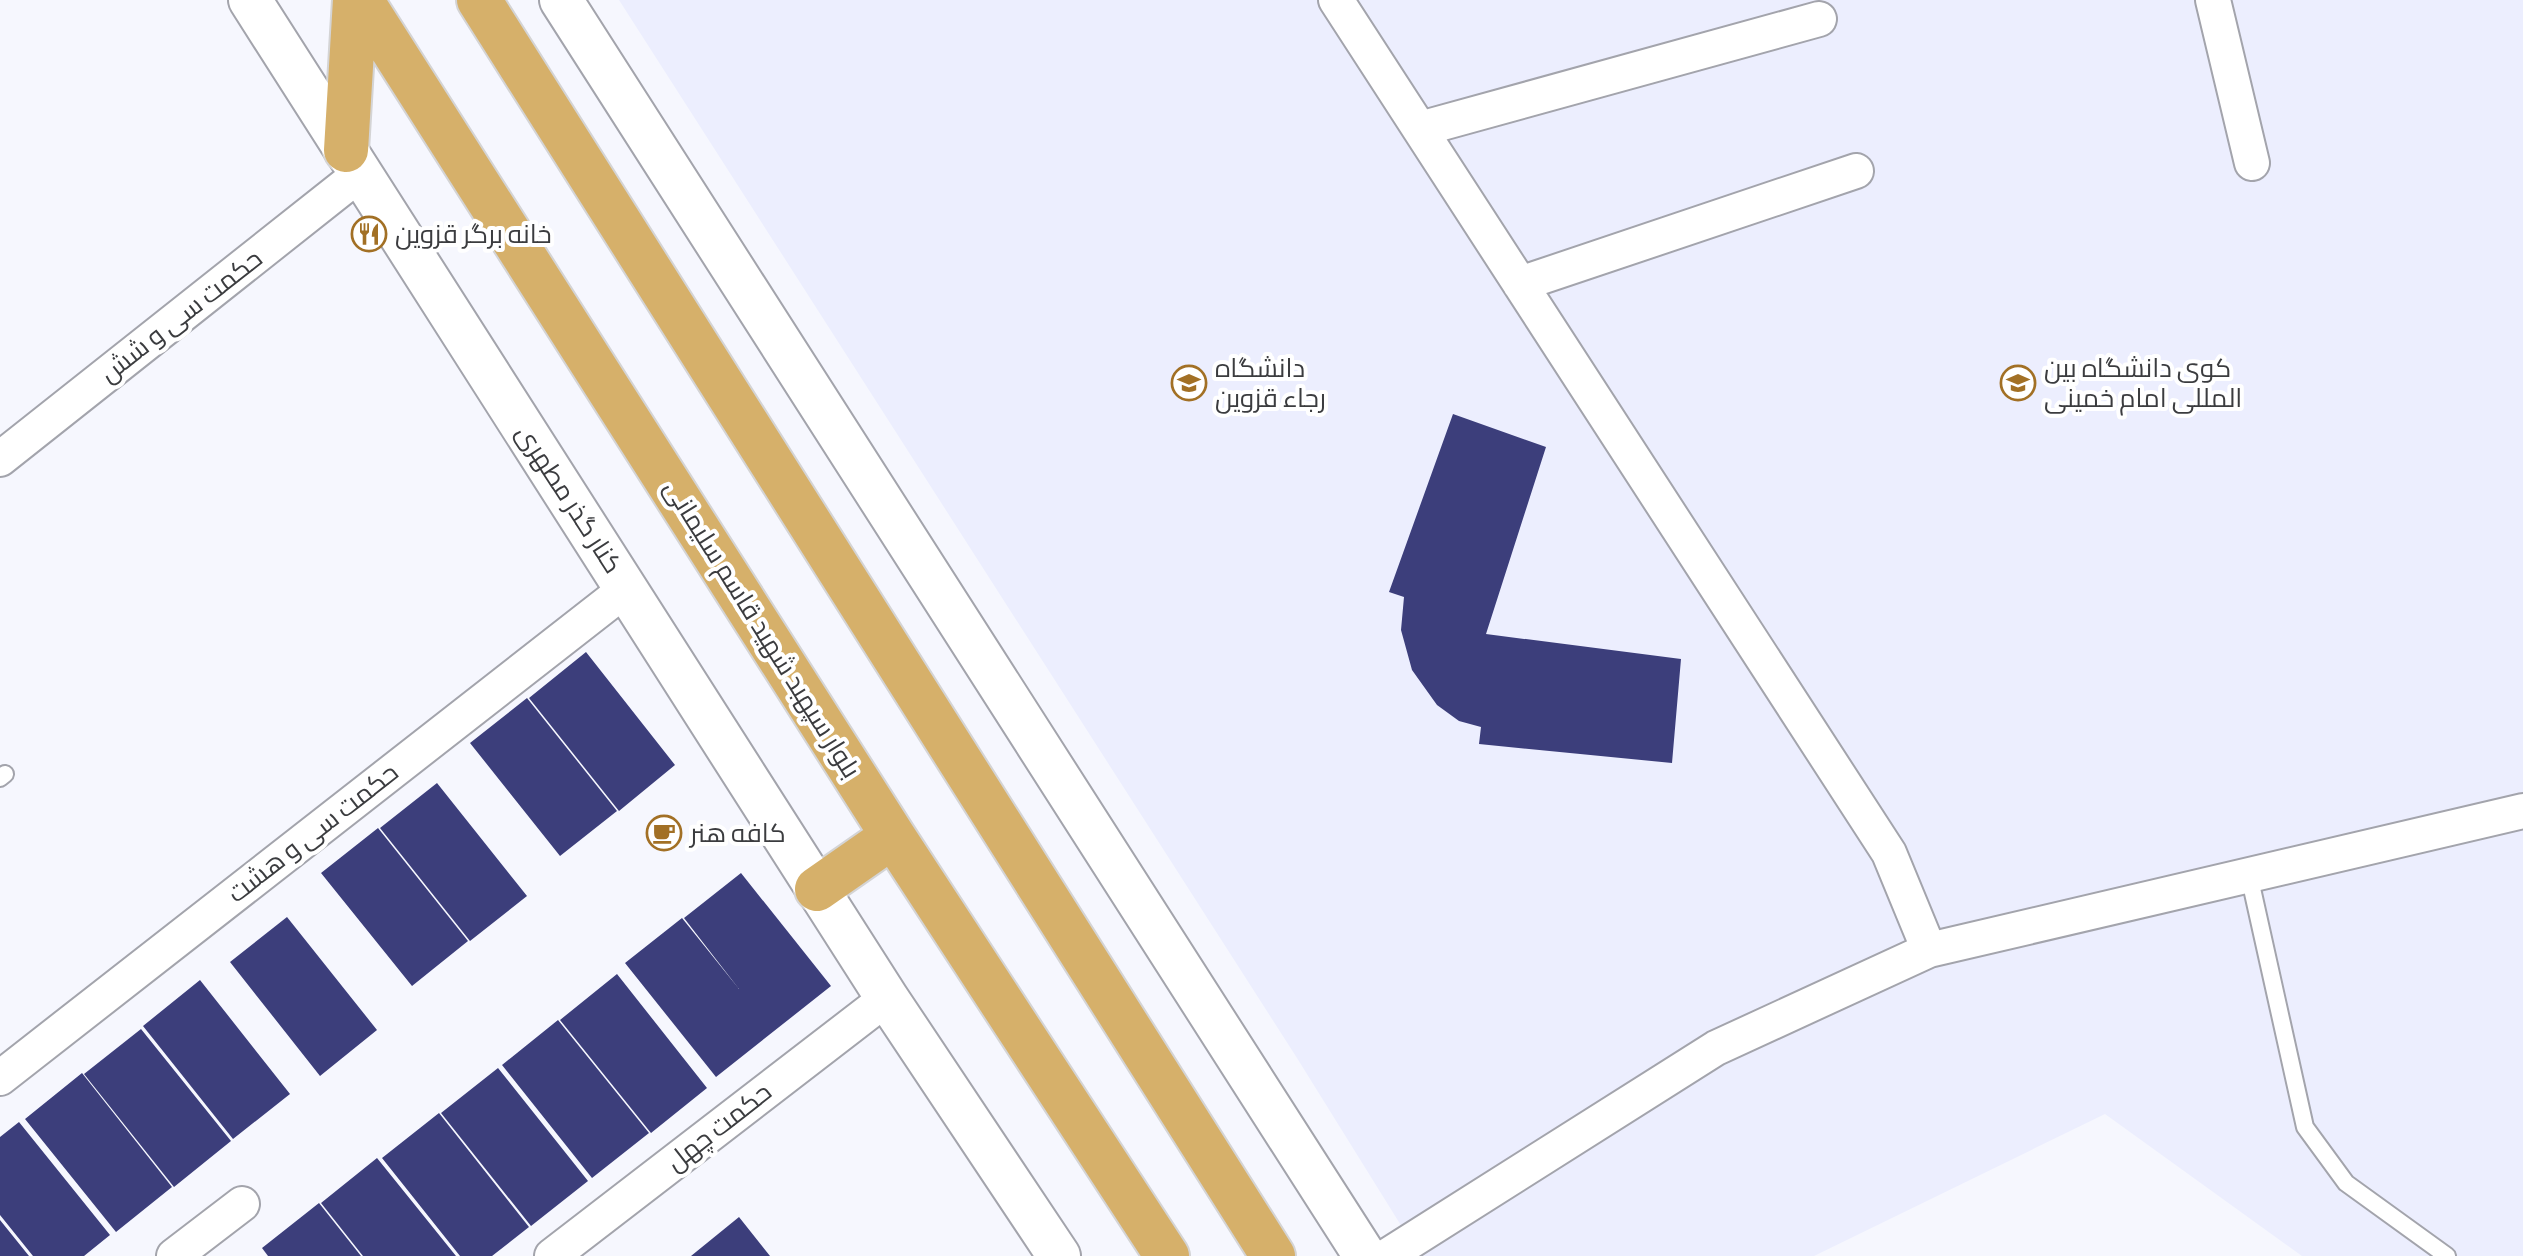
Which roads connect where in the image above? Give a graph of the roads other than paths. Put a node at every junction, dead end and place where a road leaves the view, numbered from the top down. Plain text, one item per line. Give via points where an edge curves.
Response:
1 (250, 0) edge
2 (355, 0) edge
3 (361, 0) edge
4 (479, 0) edge
5 (561, 0) edge
6 (1336, 0) edge
7 (2213, 0) edge
8 (1819, 19) dead end
9 (1420, 129) junction
10 (354, 162) junction
11 (2252, 163) dead end
12 (1856, 171) dead end
13 (1520, 284) junction
14 (0, 459) edge
15 (626, 589) junction
16 (2523, 811) edge
17 (893, 836) junction
18 (2249, 875) junction
19 (817, 889) junction
20 (1929, 950) junction
21 (887, 998) junction
22 (0, 1078) edge
23 (242, 1204) dead end
24 (174, 1256) edge
25 (552, 1256) edge
26 (1059, 1256) edge
27 (1167, 1256) edge
28 (1273, 1256) edge
29 (1365, 1256) edge
30 (1387, 1256) edge
31 (2447, 1256) edge

1 - 10 street, کنار گذر مطهری
2 - 10 main road
3 - 17 main road, بلوار سپهبد شهید قاسم سلیمانی
4 - 28 main road
5 - 29 street
6 - 9 street
7 - 11 street
8 - 9 street
9 - 13 street
10 - 14 street, حکمت سی و شش
10 - 15 street, کنار گذر مطهری
12 - 13 street
13 - 20 street via 1889,853
15 - 19 street, کنار گذر مطهری
15 - 22 street, حکمت سی و هشت
16 - 18 street
17 - 19 main road
17 - 27 main road, بلوار سپهبد شهید قاسم سلیمانی
18 - 20 street
18 - 31 lane via 2305,1127 2346,1183
19 - 21 street, کنار گذر مطهری
20 - 30 street via 1716,1048
21 - 25 street, حکمت چهل
21 - 26 street, کنار گذر مطهری
23 - 24 street

